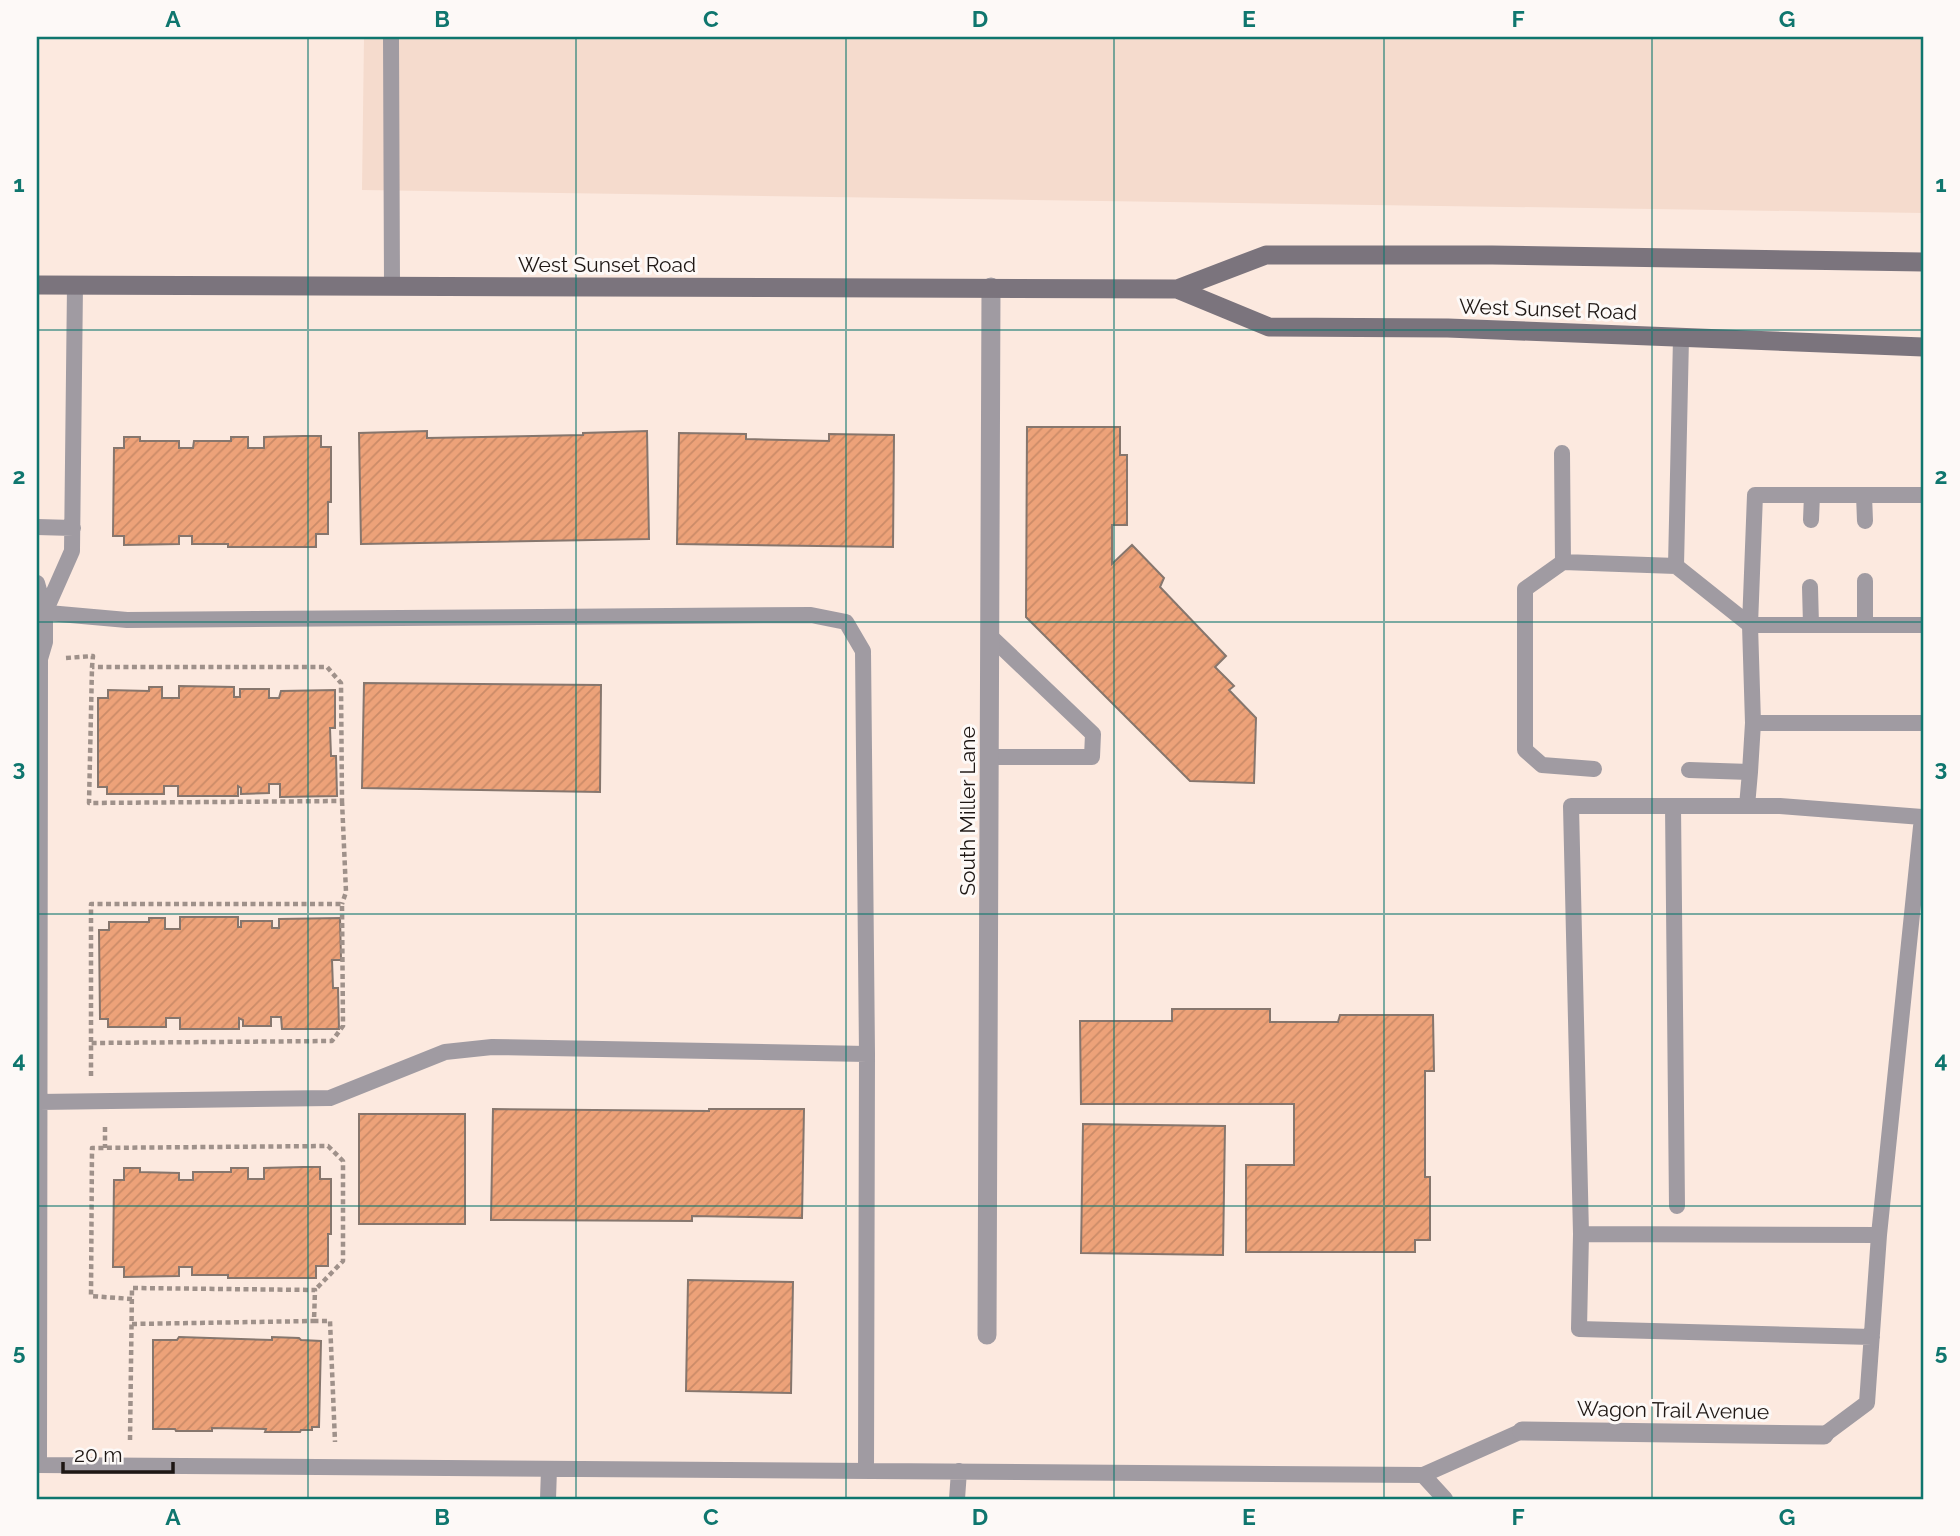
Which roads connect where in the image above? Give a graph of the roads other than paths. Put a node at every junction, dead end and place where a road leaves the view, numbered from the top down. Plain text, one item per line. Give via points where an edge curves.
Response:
1 (391, 37) edge
2 (1923, 262) edge
3 (37, 285) edge
4 (75, 285) junction
5 (392, 286) junction
6 (991, 287) junction
7 (1177, 289) junction
8 (1681, 338) junction
9 (1923, 347) edge
10 (1562, 453) dead end
11 (1812, 495) junction
12 (1864, 495) junction
13 (1923, 495) edge
14 (1811, 520) dead end
15 (1866, 521) dead end
16 (37, 527) edge
17 (73, 528) junction
18 (1563, 562) junction
19 (1676, 566) junction
20 (1866, 581) dead end
21 (37, 583) edge
22 (1810, 587) dead end
23 (41, 612) edge
24 (1750, 625) junction
25 (1811, 625) junction
26 (1865, 625) junction
27 (1923, 625) edge
28 (990, 636) junction
29 (1753, 723) junction
30 (1923, 723) edge
31 (990, 757) junction
32 (1594, 769) dead end
33 (1689, 770) dead end
34 (1750, 772) junction
35 (1674, 806) junction
36 (1747, 806) junction
37 (867, 1054) junction
38 (38, 1066) edge
39 (40, 1102) junction
40 (1677, 1206) dead end
41 (1581, 1234) junction
42 (1879, 1235) junction
43 (987, 1335) dead end
44 (1872, 1336) junction
45 (1522, 1431) joint
46 (1824, 1435) joint
47 (38, 1465) edge
48 (549, 1469) junction
49 (866, 1471) junction
50 (959, 1471) junction
51 (1423, 1475) junction
52 (548, 1499) edge
53 (957, 1499) edge
54 (1445, 1499) edge

1 - 5 lane
2 - 7 main road, West Sunset Road via 1266,255
3 - 4 main road, West Sunset Road
4 - 5 main road, West Sunset Road
4 - 17 lane
5 - 6 main road, West Sunset Road
6 - 7 main road, West Sunset Road
6 - 28 street, South Miller Lane
7 - 8 main road, West Sunset Road via 1269,327 1448,328
8 - 9 main road, West Sunset Road
8 - 19 lane
10 - 18 lane
11 - 12 lane
11 - 14 lane
11 - 24 lane via 1755,495
12 - 13 lane
12 - 15 lane
16 - 17 lane
17 - 23 lane via 72,551
18 - 19 lane
18 - 32 lane via 1525,589 1525,750 1542,765
19 - 24 lane
20 - 26 lane
21 - 23 lane
22 - 25 lane
23 - 37 lane via 127,620 811,615 846,622 863,651
23 - 38 lane via 45,642 40,659
24 - 25 lane
24 - 29 lane
25 - 26 lane
26 - 27 lane
28 - 31 street, South Miller Lane
28 - 31 lane via 1093,734 1092,757
29 - 30 lane
29 - 34 lane
31 - 43 street, South Miller Lane
33 - 34 lane
34 - 36 lane
35 - 36 lane
35 - 40 lane
35 - 41 lane via 1570,806
36 - 42 lane via 1922,817
37 - 39 lane via 492,1047 445,1052 330,1098
37 - 49 lane
38 - 39 lane
39 - 47 lane
41 - 42 lane
41 - 44 lane via 1579,1329
42 - 44 lane
44 - 46 lane via 1867,1403
45 - 46 street, Wagon Trail Avenue
45 - 51 lane
47 - 48 lane
48 - 49 lane
48 - 52 lane
49 - 50 lane
50 - 51 lane
50 - 53 lane
51 - 54 lane

